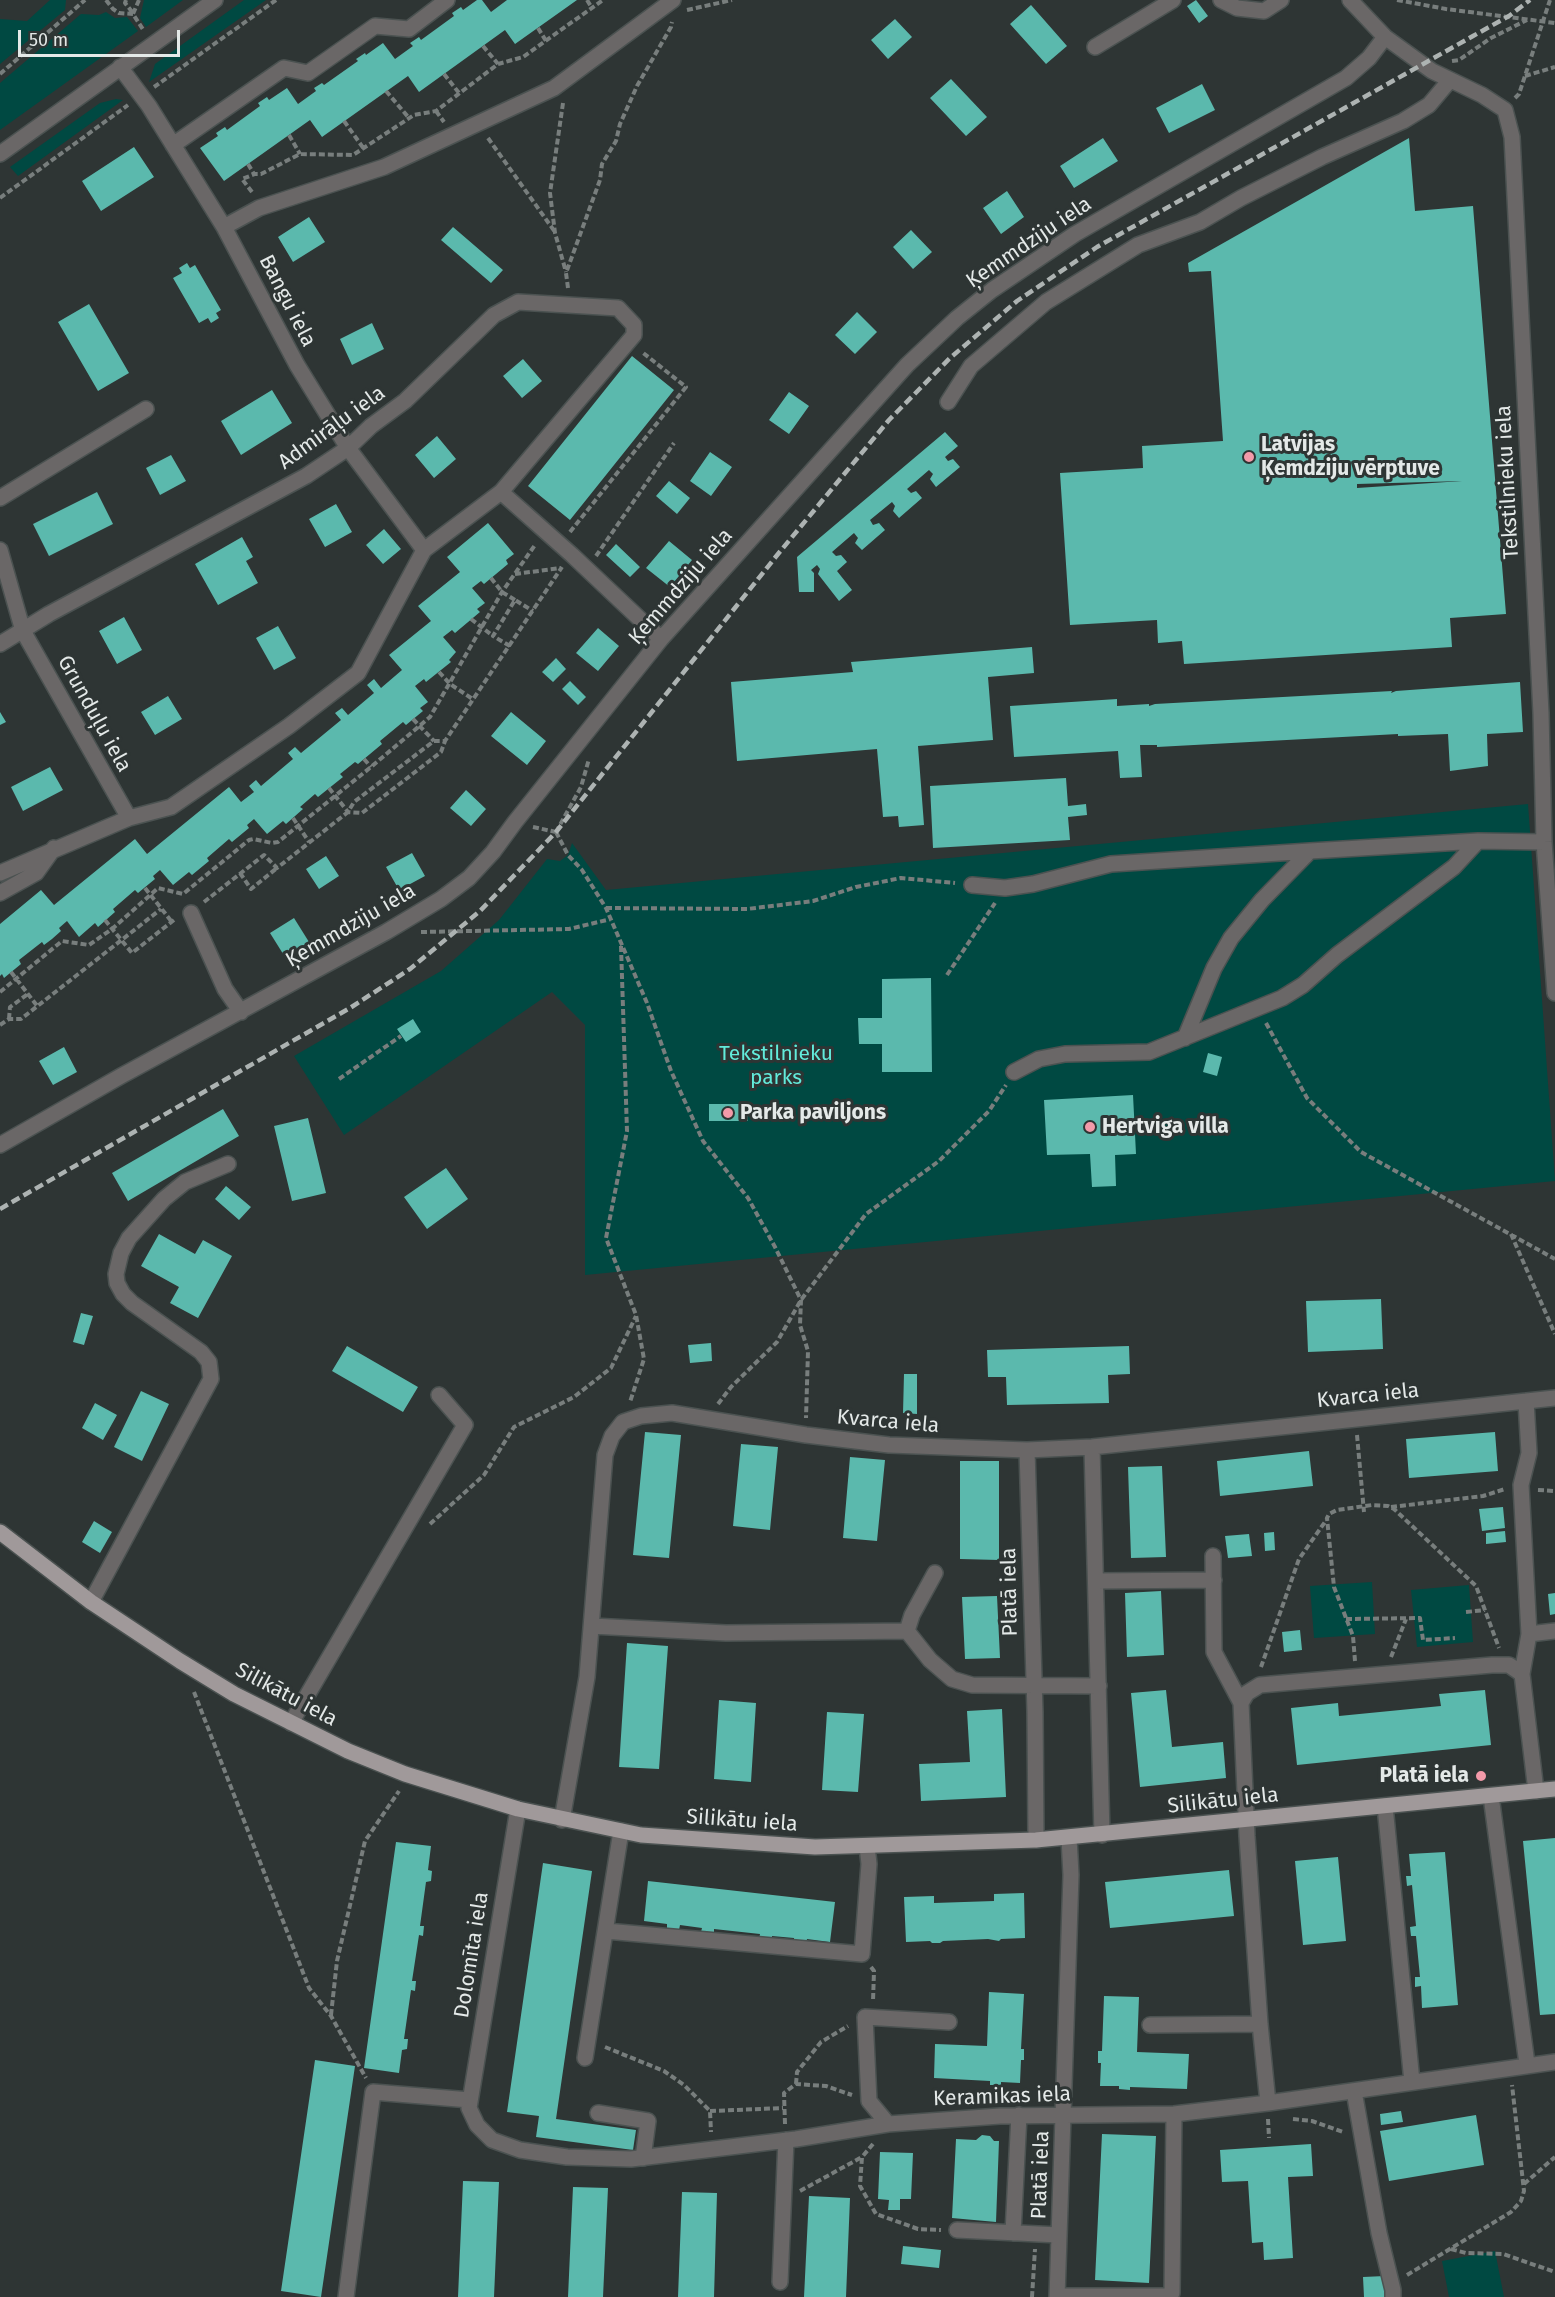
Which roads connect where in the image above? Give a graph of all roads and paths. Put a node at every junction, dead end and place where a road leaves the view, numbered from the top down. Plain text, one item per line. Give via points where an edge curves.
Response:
1 (85, 0) edge
2 (106, 0) edge
3 (126, 0) edge
4 (139, 0) edge
5 (214, 0) edge
6 (447, 0) edge
7 (587, 0) edge
8 (603, 0) edge
9 (732, 0) edge
10 (1173, 0) edge
11 (1221, 0) edge
12 (1281, 0) edge
13 (1397, 0) edge
14 (1550, 0) edge
15 (1359, 3) edge
16 (671, 6) edge
17 (592, 8) junction
18 (133, 14) junction
19 (1527, 20) junction
20 (1544, 22) junction
21 (1555, 23) edge
22 (538, 28) dead end
23 (1385, 37) junction
24 (546, 41) junction
25 (153, 44) junction
26 (483, 46) dead end
27 (1095, 47) dead end
28 (498, 64) junction
29 (120, 67) junction
30 (1555, 67) edge
31 (1432, 71) junction
32 (0, 74) edge
33 (444, 74) dead end
34 (1525, 76) junction
35 (567, 78) junction
36 (1450, 80) junction
37 (387, 91) dead end
38 (459, 93) junction
39 (1505, 110) junction
40 (409, 118) junction
41 (344, 121) dead end
42 (480, 123) junction
43 (289, 135) dead end
44 (173, 145) junction
45 (363, 148) junction
46 (0, 154) edge
47 (300, 154) junction
48 (248, 164) dead end
49 (254, 174) junction
50 (263, 207) junction
51 (224, 227) junction
52 (555, 233) junction
53 (567, 273) junction
54 (570, 305) junction
55 (629, 341) junction
56 (948, 402) dead end
57 (146, 409) dead end
58 (674, 443) dead end
59 (348, 448) junction
60 (501, 492) junction
61 (0, 498) edge
62 (546, 531) junction
63 (560, 544) junction
64 (0, 550) edge
65 (424, 550) junction
66 (586, 569) junction
67 (513, 574) junction
68 (491, 578) dead end
69 (6, 591) edge
70 (502, 592) junction
71 (515, 600) junction
72 (533, 611) junction
73 (471, 619) dead end
74 (481, 628) junction
75 (23, 631) junction
76 (493, 636) junction
77 (662, 639) junction
78 (0, 644) edge
79 (510, 646) junction
80 (439, 672) dead end
81 (450, 684) junction
82 (474, 700) junction
83 (413, 718) dead end
84 (420, 726) junction
85 (434, 741) junction
86 (445, 741) junction
87 (590, 755) dead end
88 (364, 759) dead end
89 (371, 767) junction
90 (329, 788) dead end
91 (335, 796) junction
92 (348, 812) junction
93 (129, 818) junction
94 (293, 818) dead end
95 (298, 825) junction
96 (238, 837) dead end
97 (1478, 841) junction
98 (309, 842) junction
99 (1544, 842) junction
100 (243, 844) junction
101 (54, 848) junction
102 (1310, 851) junction
103 (277, 868) junction
104 (198, 870) dead end
105 (0, 873) edge
106 (240, 873) junction
107 (203, 877) junction
108 (972, 885) joint
109 (145, 888) dead end
110 (1005, 888) junction
111 (0, 893) edge
112 (150, 894) junction
113 (606, 908) junction
114 (161, 909) junction
115 (191, 914) joint
116 (611, 919) junction
117 (105, 920) dead end
118 (112, 928) junction
119 (418, 932) dead end
120 (52, 939) dead end
121 (122, 941) junction
122 (621, 942) junction
123 (57, 945) junction
124 (11, 972) dead end
125 (947, 975) dead end
126 (17, 980) junction
127 (0, 992) edge
128 (1555, 993) edge
129 (28, 994) junction
130 (38, 1007) junction
131 (1258, 1009) junction
132 (241, 1012) junction
133 (9, 1019) junction
134 (0, 1025) edge
135 (401, 1036) dead end
136 (1185, 1038) junction
137 (1014, 1072) joint
138 (339, 1079) dead end
139 (0, 1145) edge
140 (228, 1164) dead end
141 (1511, 1234) junction
142 (1555, 1259) edge
143 (801, 1300) junction
144 (636, 1315) junction
145 (1555, 1334) edge
146 (439, 1395) dead end
147 (1555, 1398) edge
148 (807, 1399) dead end
149 (1526, 1401) junction
150 (705, 1419) junction
151 (1355, 1419) junction
152 (623, 1422) junction
153 (1092, 1447) junction
154 (1027, 1450) junction
155 (1521, 1485) junction
156 (1363, 1506) junction
157 (1390, 1507) junction
158 (1364, 1512) dead end
159 (1327, 1518) junction
160 (429, 1525) dead end
161 (0, 1532) edge
162 (1213, 1556) dead end
163 (935, 1573) dead end
164 (1214, 1580) junction
165 (1096, 1581) junction
166 (91, 1602) junction
167 (1485, 1610) junction
168 (1466, 1612) dead end
169 (1406, 1618) junction
170 (1346, 1619) junction
171 (592, 1626) junction
172 (907, 1631) junction
173 (1555, 1631) edge
174 (1529, 1634) junction
175 (1455, 1638) dead end
176 (1503, 1665) junction
177 (1384, 1674) junction
178 (1522, 1674) junction
179 (1357, 1677) junction
180 (1260, 1685) junction
181 (1099, 1686) junction
182 (1033, 1687) junction
183 (193, 1688) dead end
184 (1241, 1703) junction
185 (291, 1724) junction
186 (401, 1789) dead end
187 (1555, 1789) edge
188 (1536, 1791) junction
189 (1491, 1796) junction
190 (1385, 1806) junction
191 (518, 1809) junction
192 (562, 1820) junction
193 (1246, 1820) junction
194 (621, 1831) junction
195 (1102, 1834) junction
196 (1069, 1838) junction
197 (1036, 1840) junction
198 (867, 1846) junction
199 (606, 1931) junction
200 (862, 1954) junction
201 (331, 2016) junction
202 (865, 2017) junction
203 (950, 2022) dead end
204 (1260, 2024) junction
205 (1150, 2025) dead end
206 (588, 2040) junction
207 (585, 2058) dead end
208 (1555, 2062) edge
209 (1527, 2064) junction
210 (1510, 2067) junction
211 (1412, 2082) junction
212 (796, 2084) junction
213 (1354, 2091) junction
214 (373, 2092) junction
215 (869, 2101) junction
216 (469, 2104) junction
217 (783, 2108) junction
218 (1268, 2110) junction
219 (710, 2111) junction
220 (598, 2114) dead end
221 (1064, 2114) junction
222 (1174, 2114) junction
223 (1018, 2115) junction
224 (1279, 2118) dead end
225 (1290, 2119) dead end
226 (888, 2124) junction
227 (786, 2140) junction
228 (1363, 2142) junction
229 (712, 2150) junction
230 (862, 2157) junction
231 (1555, 2157) edge
232 (643, 2158) junction
233 (1523, 2185) junction
234 (784, 2198) junction
235 (957, 2230) joint
236 (1013, 2233) junction
237 (1035, 2234) junction
238 (1059, 2235) junction
239 (1450, 2248) junction
240 (1555, 2272) edge
241 (780, 2282) dead end
242 (1393, 2294) edge
243 (1057, 2296) edge
244 (346, 2297) edge
245 (1032, 2297) edge

1 - 32 path
2 - 18 path via 113,9
3 - 18 path via 124,3
4 - 18 path
5 - 25 street
6 - 44 street via 409,29 375,26 308,73 284,68
7 - 17 path
8 - 17 path
9 - 16 path
10 - 27 street
11 - 12 street via 1237,8 1264,11
13 - 19 path
14 - 20 path
15 - 23 street
16 - 35 street
16 - 53 path via 671,27 637,86 616,141 602,164
17 - 24 path
18 - 25 path
19 - 20 path
19 - 31 path via 1459,60 1441,64
20 - 21 path
20 - 34 path
22 - 24 path
23 - 31 street
23 - 77 street, Ķemmdziju iela via 1346,78 1075,234 957,318 907,365
24 - 28 path via 523,57
25 - 29 street
26 - 28 path
28 - 38 path
29 - 44 street, Bangu iela
29 - 46 street
30 - 34 path
31 - 36 street
33 - 38 path
34 - 39 path via 1519,94
35 - 42 street
35 - 52 path via 550,193
36 - 39 street
36 - 56 street via 1429,105 1403,121 1322,157 1200,222 1138,245 1047,302 971,366
37 - 40 path
38 - 40 path via 436,111
39 - 99 street, Tekstilnieku iela via 1512,137
40 - 45 path
41 - 45 path
42 - 50 street via 384,166
42 - 52 path
43 - 47 path
44 - 51 street, Bangu iela
45 - 47 path via 353,155
47 - 49 path
48 - 49 path
49 - 50 path via 242,179
50 - 51 street
51 - 59 street, Bangu iela via 297,365
52 - 53 path
53 - 54 path
54 - 55 street, Admirāļu iela via 618,308 634,325
54 - 59 street, Admirāļu iela via 518,302 494,315 405,401
55 - 60 street
55 - 63 path via 686,387
57 - 61 street
58 - 66 path
59 - 65 street, Bangu iela
59 - 75 street, Admirāļu iela via 306,476
60 - 62 street
60 - 65 street
62 - 63 street
62 - 67 path
63 - 66 street
64 - 69 street, Grunduļu iela
65 - 93 street via 358,674 171,807
66 - 77 street
67 - 70 path
67 - 72 path via 560,569
68 - 70 path
69 - 75 street, Grunduļu iela
70 - 71 path
70 - 74 path
71 - 72 path
71 - 76 path
72 - 79 path
73 - 74 path
74 - 76 path
74 - 81 path
75 - 78 street, Admirāļu iela
75 - 93 street, Grunduļu iela
76 - 79 path
77 - 132 street, Ķemmdziju iela via 469,878 386,932
79 - 82 path
80 - 81 path
81 - 82 path
81 - 84 path
82 - 86 path
83 - 84 path
84 - 85 path
84 - 89 path
85 - 86 path
85 - 92 path via 354,802
86 - 92 path via 441,752 362,813
87 - 113 path via 581,787 556,832
88 - 89 path
89 - 91 path
90 - 91 path
91 - 92 path
91 - 95 path
92 - 98 path
93 - 101 street
94 - 95 path
95 - 98 path
95 - 100 path via 278,842 253,839
96 - 100 path
97 - 99 street
97 - 102 street
97 - 131 street via 1454,867 1303,985
98 - 103 path
99 - 128 street, Tekstilnieku iela
100 - 107 path
101 - 105 street
101 - 111 street via 36,873
102 - 110 street via 1111,864
102 - 136 street via 1231,938
103 - 106 path via 264,855
103 - 106 path via 251,889
104 - 107 path
106 - 115 path
107 - 112 path via 183,894 158,888
108 - 110 street
108 - 113 path via 901,878 813,901 747,909
109 - 112 path
110 - 125 path
112 - 114 path
112 - 118 path
113 - 116 path
114 - 121 path
114 - 121 path via 173,921 132,953
115 - 132 street via 225,989
116 - 119 path via 570,929
116 - 122 path
117 - 118 path
118 - 121 path
118 - 123 path via 89,945 62,941
120 - 123 path
121 - 130 path
122 - 143 path via 703,1141 748,1198
122 - 144 path via 627,1131 606,1238
123 - 126 path
124 - 126 path
126 - 127 path
126 - 129 path
129 - 130 path
129 - 133 path via 10,1007
130 - 133 path via 21,1019
131 - 136 street
131 - 141 path via 1307,1098 1361,1152
132 - 139 street, Ķemmdziju iela
133 - 134 path
135 - 138 path
136 - 137 street via 1149,1053 1065,1054 1039,1059
137 - 143 path via 989,1111 939,1161 866,1214
140 - 166 street via 185,1182 164,1199 129,1238 121,1253 116,1274 123,1294 201,1352 209,1362 211,1378
141 - 142 path
141 - 145 path
143 - 148 path via 800,1325 808,1351
143 - 150 path via 777,1342
144 - 152 path via 644,1359
144 - 160 path via 611,1368 574,1397 514,1427 484,1475
146 - 185 street via 465,1425
147 - 149 street, Kvarca iela
149 - 151 street, Kvarca iela
149 - 155 street via 1529,1453
150 - 152 street, Kvarca iela via 672,1413
150 - 154 street, Kvarca iela via 889,1445
151 - 153 street, Kvarca iela
151 - 156 path
152 - 171 street via 605,1455
153 - 154 street, Kvarca iela
153 - 165 street
154 - 182 street, Platā iela
155 - 157 path via 1483,1496
155 - 174 street
156 - 157 path
156 - 158 path
156 - 159 path via 1337,1510
157 - 167 path via 1476,1586
159 - 170 path via 1334,1587
159 - 180 path via 1299,1559 1288,1585 1262,1663
161 - 166 main road, Silikātu iela
162 - 164 street
163 - 172 street
164 - 165 street
164 - 184 street via 1214,1652
165 - 181 street
166 - 185 main road, Silikātu iela via 234,1694
167 - 168 path
167 - 176 path
169 - 170 path
169 - 175 path via 1420,1618 1424,1640
169 - 177 path
170 - 179 path via 1353,1636
171 - 172 street via 726,1633
171 - 192 street via 584,1702
172 - 182 street via 930,1660 952,1679 972,1685
173 - 174 street
174 - 178 street
176 - 177 street
176 - 178 street
177 - 179 street
178 - 188 street
179 - 180 street
180 - 184 street via 1246,1693
181 - 182 street
181 - 195 street
182 - 197 street, Platā iela
183 - 201 path via 309,1988
184 - 193 street
185 - 191 main road, Silikātu iela via 405,1774
186 - 201 path via 364,1841 337,1961
187 - 188 main road, Silikātu iela
188 - 189 main road, Silikātu iela
189 - 190 main road, Silikātu iela
189 - 209 street
190 - 193 main road, Silikātu iela
190 - 211 street
191 - 192 main road, Silikātu iela
191 - 216 street, Dolomīta iela
192 - 194 main road, Silikātu iela
193 - 195 main road, Silikātu iela
193 - 204 street
194 - 198 main road, Silikātu iela via 815,1848
194 - 199 street
195 - 196 main road, Silikātu iela
196 - 197 main road, Silikātu iela
196 - 221 street, Platā iela
197 - 198 main road, Silikātu iela
198 - 200 street
199 - 200 street
199 - 206 street
200 - 202 path via 874,1971 874,2000
201 - 214 path
202 - 203 street
202 - 212 path via 821,2042 797,2072
202 - 215 street
204 - 205 street
204 - 218 street
206 - 207 street
206 - 219 path via 664,2071
208 - 209 street, Keramikas iela
209 - 210 street, Keramikas iela
210 - 211 street, Keramikas iela
210 - 233 path
211 - 213 street, Keramikas iela
212 - 215 path via 826,2086
212 - 217 path via 784,2093
213 - 218 street, Keramikas iela
213 - 228 street
214 - 216 street
214 - 244 street
215 - 226 street
216 - 232 street, Keramikas iela via 477,2125 492,2140 520,2150 567,2157
217 - 219 path
217 - 227 path
218 - 222 street, Keramikas iela
218 - 224 path
219 - 229 path
220 - 232 street via 648,2121
221 - 222 street, Keramikas iela
221 - 223 street, Keramikas iela
221 - 238 street, Platā iela
222 - 243 street via 1172,2294
223 - 226 street, Keramikas iela
223 - 236 street
225 - 228 path via 1312,2121
226 - 227 street, Keramikas iela
226 - 230 path
227 - 229 street, Keramikas iela
227 - 234 street
228 - 242 street via 1378,2261
229 - 232 street, Keramikas iela
230 - 234 path
230 - 235 path via 860,2186 876,2214 918,2229
231 - 233 path
233 - 239 path via 1521,2201 1511,2212
234 - 241 street
235 - 236 street
236 - 237 street
237 - 238 street
237 - 245 path
238 - 243 street, Platā iela
239 - 240 path via 1466,2253 1503,2254
239 - 242 path via 1409,2273

